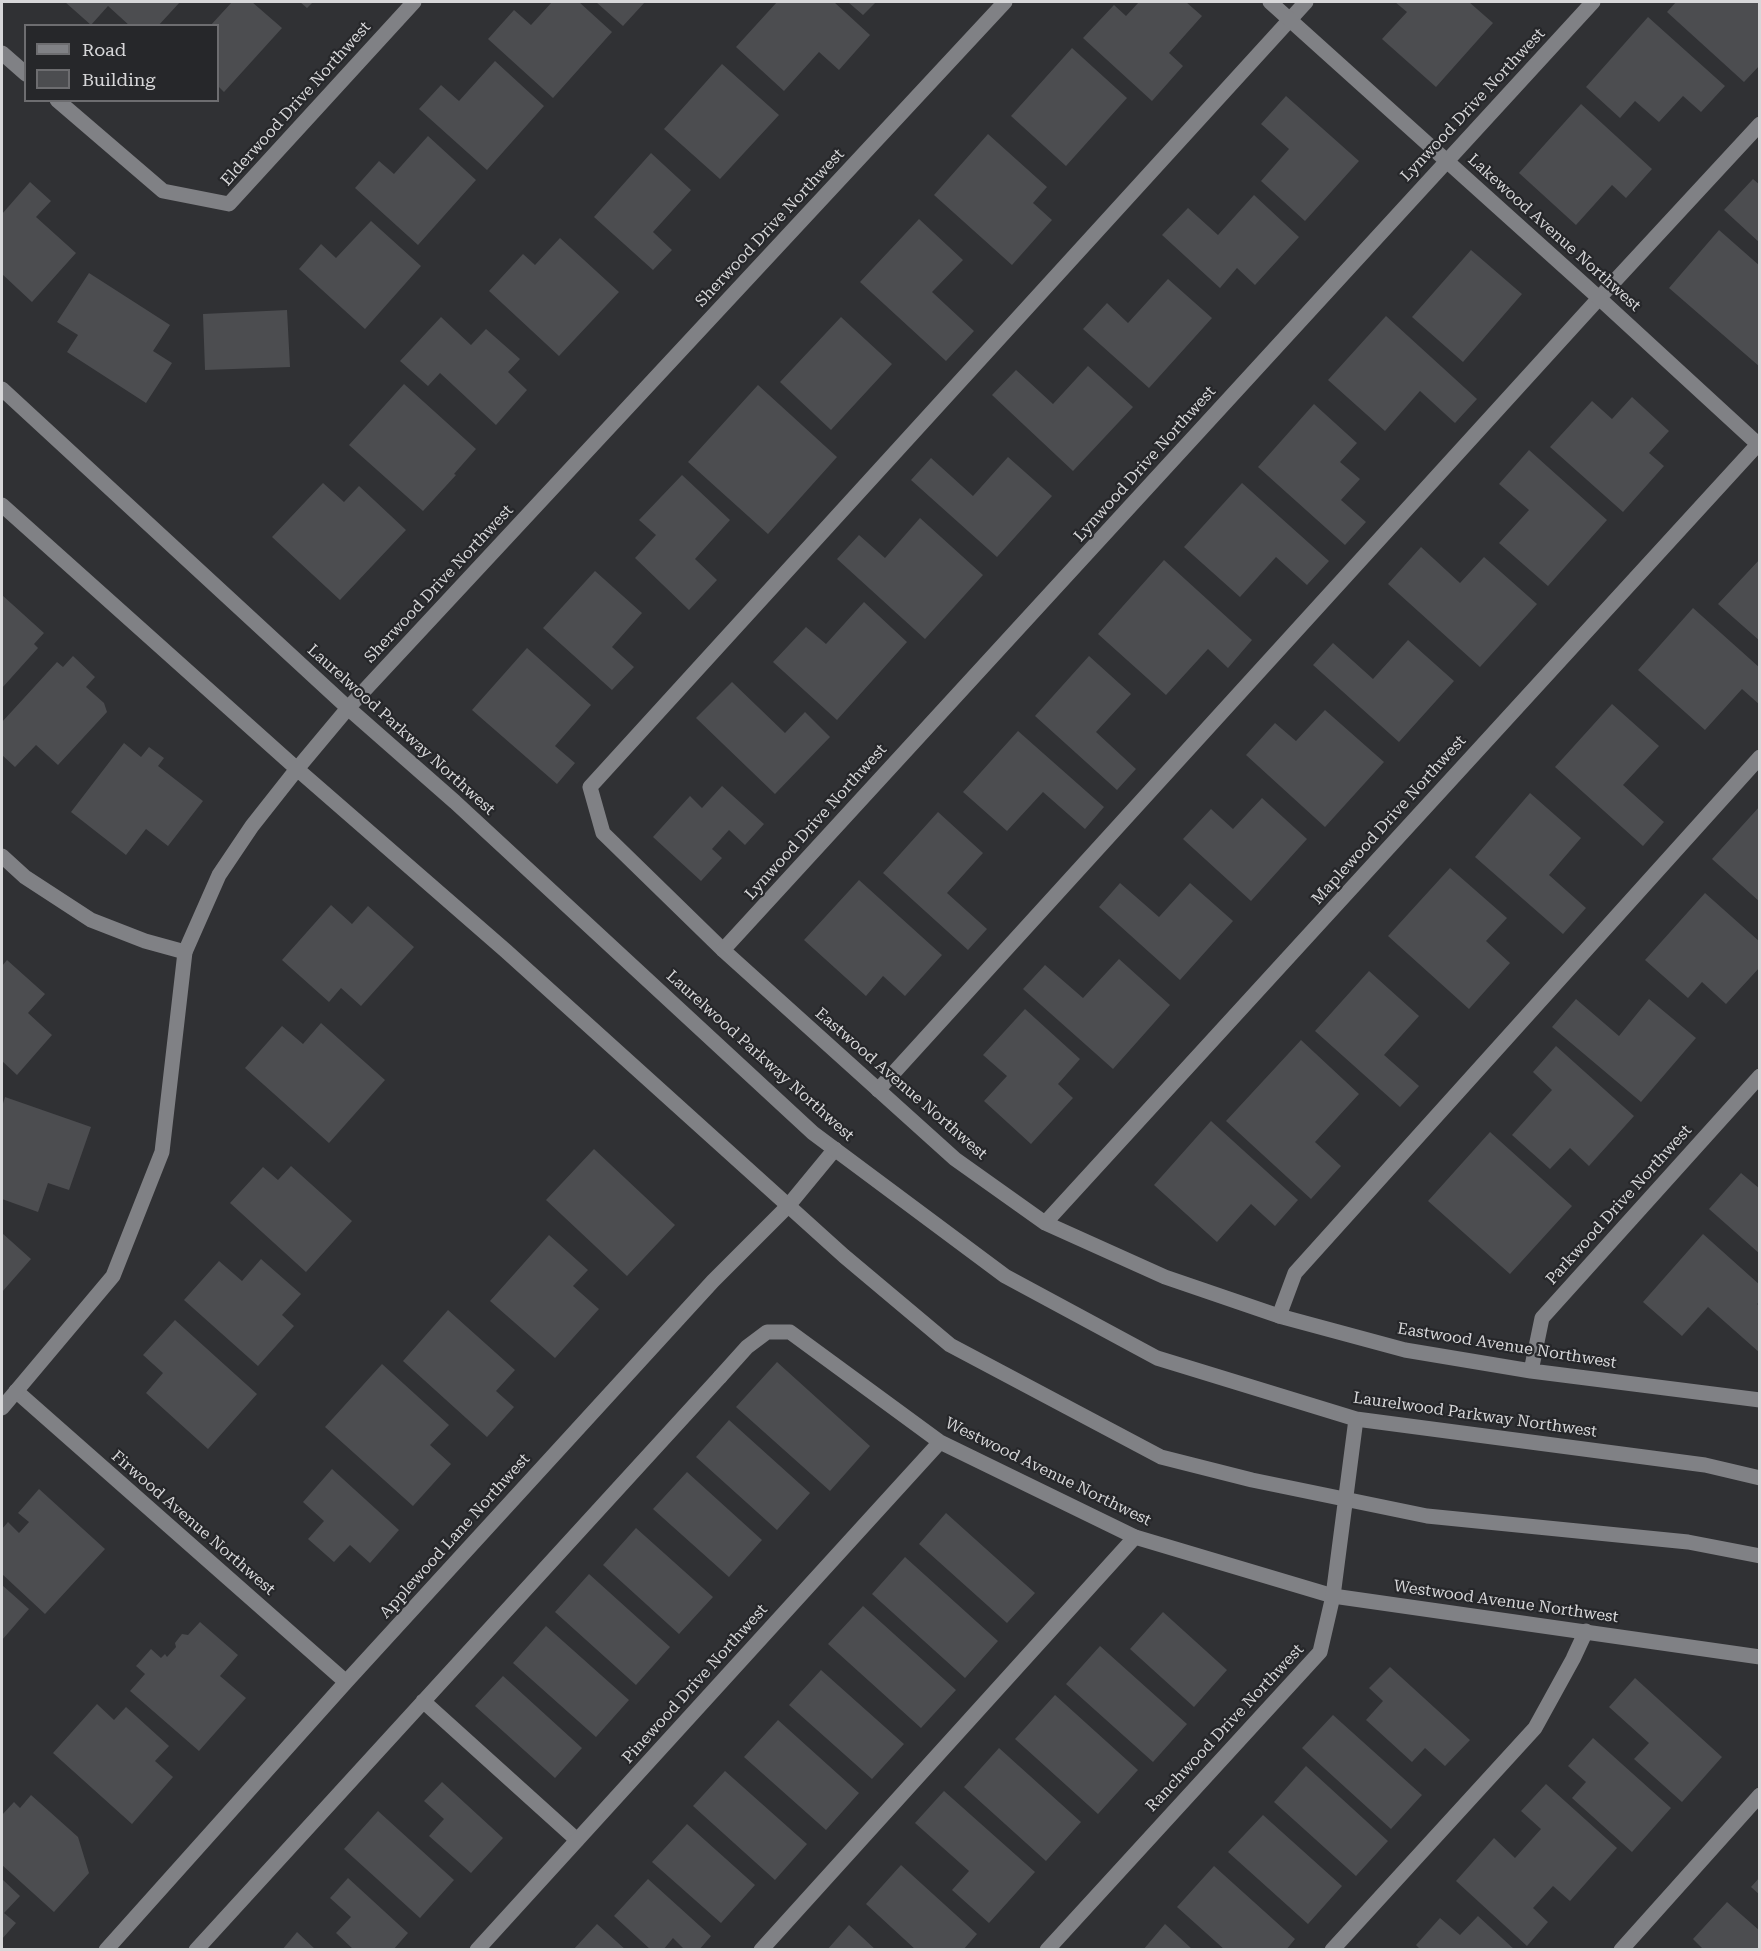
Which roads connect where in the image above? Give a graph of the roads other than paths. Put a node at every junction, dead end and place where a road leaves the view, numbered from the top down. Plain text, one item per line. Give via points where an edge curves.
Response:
1 (414, 2) edge
2 (1005, 2) edge
3 (1270, 2) edge
4 (1306, 2) edge
5 (1593, 2) edge
6 (1290, 20) junction
7 (2, 53) edge
8 (24, 72) edge
9 (59, 102) edge
10 (1760, 124) edge
11 (1447, 160) junction
12 (1599, 298) junction
13 (2, 389) edge
14 (1759, 444) edge
15 (2, 505) edge
16 (348, 708) junction
17 (1760, 757) edge
18 (297, 769) junction
19 (2, 856) edge
20 (723, 950) junction
21 (185, 952) junction
22 (1760, 1076) edge
23 (878, 1090) junction
24 (835, 1149) junction
25 (788, 1206) junction
26 (1046, 1222) junction
27 (1279, 1316) junction
28 (1531, 1371) junction
29 (16, 1391) junction
30 (1760, 1400) edge
31 (2, 1408) edge
32 (1356, 1419) junction
33 (940, 1442) junction
34 (1760, 1478) edge
35 (1345, 1500) junction
36 (1135, 1537) junction
37 (1760, 1556) edge
38 (1333, 1596) junction
39 (1586, 1631) junction
40 (1760, 1657) edge
41 (346, 1682) junction
42 (423, 1701) junction
43 (1760, 1796) edge
44 (577, 1840) junction
45 (106, 1950) edge
46 (196, 1950) edge
47 (477, 1950) edge
48 (761, 1950) edge
49 (1047, 1950) edge
50 (1332, 1950) edge
51 (1621, 1950) edge

1 - 9 street, Elderwood Drive Northwest via 229,204 163,191
2 - 16 street, Sherwood Drive Northwest
3 - 6 street, Lakewood Avenue Northwest
4 - 6 street
5 - 11 street, Lynwood Drive Northwest
6 - 11 street, Lakewood Avenue Northwest
6 - 20 street, Eastwood Avenue Northwest via 591,787 603,833
7 - 8 street
10 - 12 street
11 - 12 street, Lakewood Avenue Northwest
11 - 20 street, Lynwood Drive Northwest
12 - 14 street, Lakewood Avenue Northwest
12 - 23 street
13 - 16 street, Laurelwood Parkway Northwest
14 - 26 street, Maplewood Drive Northwest
15 - 18 street
16 - 18 street, Sherwood Drive Northwest
16 - 24 street, Laurelwood Parkway Northwest
17 - 27 street via 1295,1273
18 - 21 street, Sherwood Drive Northwest via 219,875
18 - 25 street
19 - 21 street via 25,877 91,920
20 - 23 street, Eastwood Avenue Northwest
21 - 29 street, Sherwood Drive Northwest via 162,1152 113,1275
22 - 28 street, Parkwood Drive Northwest via 1542,1318
23 - 26 street, Eastwood Avenue Northwest via 955,1159
24 - 25 street, Applewood Lane Northwest
24 - 32 street, Laurelwood Parkway Northwest via 1005,1276 1157,1358
25 - 35 street via 950,1345 1070,1410 1161,1457
25 - 41 street, Applewood Lane Northwest via 713,1281
26 - 27 street, Eastwood Avenue Northwest via 1165,1277
27 - 28 street, Eastwood Avenue Northwest via 1406,1350
28 - 30 street, Eastwood Avenue Northwest
29 - 31 street, Sherwood Drive Northwest
29 - 41 street, Firwood Avenue Northwest
32 - 34 street, Laurelwood Parkway Northwest via 1705,1465
32 - 35 street, Ranchwood Drive Northwest
33 - 36 street, Westwood Avenue Northwest
33 - 42 street, Westwood Avenue Northwest via 790,1332 767,1332 747,1347
33 - 44 street, Pinewood Drive Northwest
35 - 37 street via 1427,1516 1688,1542
35 - 38 street, Ranchwood Drive Northwest
36 - 38 street, Westwood Avenue Northwest
36 - 48 street
38 - 39 street, Westwood Avenue Northwest
38 - 49 street, Ranchwood Drive Northwest via 1320,1652
39 - 40 street, Westwood Avenue Northwest
39 - 50 street via 1535,1728
41 - 45 street, Applewood Lane Northwest
42 - 44 street
42 - 46 street, Westwood Avenue Northwest
43 - 51 street
44 - 47 street, Pinewood Drive Northwest

